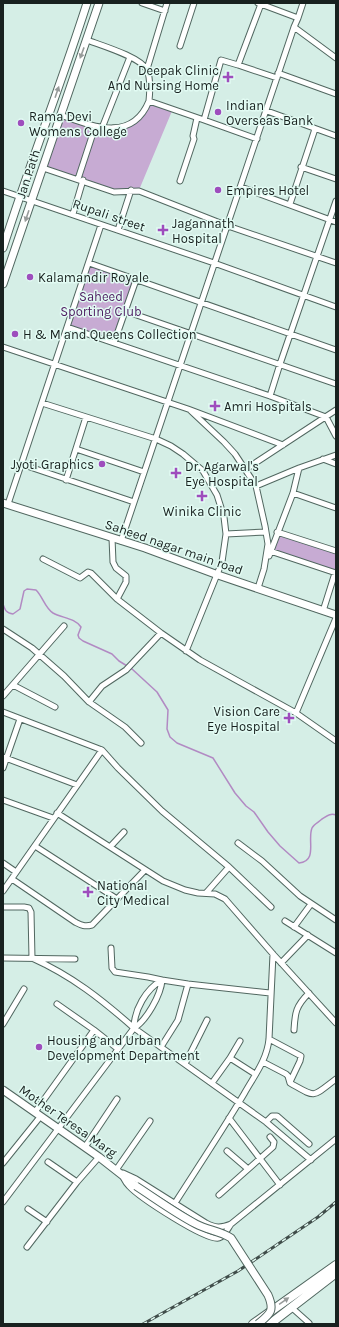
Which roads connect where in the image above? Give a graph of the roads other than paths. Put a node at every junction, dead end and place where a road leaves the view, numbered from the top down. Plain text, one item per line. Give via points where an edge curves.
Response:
1 (87, 3) edge
2 (99, 3) edge
3 (142, 3) edge
4 (167, 3) edge
5 (194, 3) edge
6 (303, 3) edge
7 (259, 4) edge
8 (164, 11) junction
9 (298, 18) junction
10 (294, 27) junction
11 (87, 40) junction
12 (180, 46) dead end
13 (130, 57) junction
14 (336, 58) edge
15 (238, 65) junction
16 (147, 69) junction
17 (278, 76) junction
18 (336, 94) edge
19 (149, 101) junction
20 (267, 112) junction
21 (60, 116) junction
22 (197, 118) junction
23 (204, 120) junction
24 (95, 127) junction
25 (102, 128) junction
26 (315, 129) junction
27 (336, 136) edge
28 (257, 139) junction
29 (301, 167) junction
30 (43, 168) junction
31 (336, 179) edge
32 (81, 180) junction
33 (180, 181) dead end
34 (241, 187) junction
35 (130, 190) junction
36 (3, 191) edge
37 (19, 196) junction
38 (32, 200) junction
39 (336, 201) edge
40 (290, 204) junction
41 (73, 214) junction
42 (329, 219) junction
43 (336, 222) edge
44 (102, 225) junction
45 (228, 226) junction
46 (118, 230) junction
47 (3, 248) edge
48 (317, 257) junction
49 (88, 263) junction
50 (214, 263) junction
51 (336, 263) edge
52 (136, 280) junction
53 (3, 284) edge
54 (304, 294) junction
55 (202, 303) junction
56 (336, 306) edge
57 (125, 311) junction
58 (67, 327) junction
59 (191, 334) junction
60 (290, 334) junction
61 (114, 344) junction
62 (3, 347) edge
63 (336, 350) edge
64 (280, 364) junction
65 (54, 365) junction
66 (181, 365) junction
67 (336, 384) edge
68 (270, 396) junction
69 (42, 403) junction
70 (168, 403) junction
71 (188, 409) junction
72 (336, 410) edge
73 (86, 417) junction
74 (326, 417) junction
75 (336, 436) edge
76 (156, 439) junction
77 (283, 445) junction
78 (76, 449) junction
79 (336, 455) edge
80 (323, 459) junction
81 (21, 464) junction
82 (336, 464) edge
83 (299, 468) junction
84 (246, 469) junction
85 (144, 472) junction
86 (66, 480) junction
87 (256, 486) junction
88 (293, 493) junction
89 (134, 502) junction
90 (4, 504) edge
91 (336, 508) edge
92 (266, 532) junction
93 (277, 532) junction
94 (226, 534) junction
95 (112, 538) junction
96 (121, 541) junction
97 (270, 551) junction
98 (336, 551) edge
99 (43, 559) dead end
100 (264, 569) junction
101 (336, 573) edge
102 (218, 575) junction
103 (258, 588) junction
104 (117, 599) junction
105 (323, 611) junction
106 (336, 616) edge
107 (64, 626) dead end
108 (3, 628) edge
109 (160, 633) junction
110 (186, 651) junction
111 (38, 654) junction
112 (13, 685) junction
113 (3, 696) edge
114 (88, 702) junction
115 (55, 707) dead end
116 (3, 712) edge
117 (296, 713) junction
118 (20, 719) junction
119 (336, 741) edge
120 (141, 743) dead end
121 (102, 750) junction
122 (5, 757) edge
123 (3, 768) edge
124 (78, 785) junction
125 (3, 800) edge
126 (57, 813) junction
127 (53, 818) junction
128 (124, 832) dead end
129 (238, 843) dead end
130 (35, 846) junction
131 (110, 847) junction
132 (3, 864) edge
133 (229, 867) junction
134 (145, 870) junction
135 (16, 872) junction
136 (12, 879) junction
137 (3, 891) edge
138 (206, 894) junction
139 (117, 899) junction
140 (311, 904) junction
141 (3, 907) edge
142 (271, 907) dead end
143 (336, 920) edge
144 (285, 921) dead end
145 (294, 928) junction
146 (308, 935) junction
147 (111, 948) dead end
148 (336, 953) edge
149 (273, 954) junction
150 (3, 958) edge
151 (32, 958) junction
152 (75, 959) dead end
153 (281, 963) junction
154 (162, 980) junction
155 (188, 984) junction
156 (24, 989) dead end
157 (270, 993) junction
158 (308, 993) junction
159 (57, 1004) dead end
160 (207, 1020) dead end
161 (336, 1023) edge
162 (3, 1024) edge
163 (134, 1028) junction
164 (94, 1030) junction
165 (294, 1030) dead end
166 (269, 1038) junction
167 (240, 1041) dead end
168 (161, 1047) junction
169 (118, 1049) junction
170 (230, 1058) junction
171 (263, 1062) junction
172 (185, 1064) junction
173 (255, 1074) junction
174 (336, 1079) edge
175 (212, 1083) junction
176 (290, 1083) junction
177 (3, 1090) edge
178 (117, 1099) dead end
179 (239, 1102) junction
180 (37, 1114) junction
181 (229, 1118) junction
182 (150, 1121) dead end
183 (266, 1122) junction
184 (57, 1128) junction
185 (270, 1137) dead end
186 (336, 1139) edge
187 (310, 1144) dead end
188 (85, 1147) junction
189 (227, 1151) dead end
190 (99, 1157) junction
191 (260, 1158) junction
192 (312, 1160) junction
193 (48, 1162) dead end
194 (3, 1164) edge
195 (248, 1169) junction
196 (118, 1171) junction
197 (77, 1182) junction
198 (280, 1185) junction
199 (219, 1194) dead end
200 (3, 1202) edge
201 (174, 1203) junction
202 (28, 1209) dead end
203 (47, 1222) junction
204 (231, 1224) junction
205 (27, 1247) dead end
206 (336, 1265) edge
207 (336, 1274) edge
208 (314, 1286) junction
209 (292, 1307) junction
210 (309, 1323) edge
211 (253, 1324) edge
212 (258, 1324) edge
213 (270, 1324) edge

37 -> 1 street, Jan Path
2 - 11 street, Jan Path
3 - 8 street
4 - 8 street
5 - 12 street
6 - 9 street
7 - 9 street
7 - 15 street
8 - 16 street
9 - 10 street
10 - 14 street
10 - 17 street
11 - 13 street
11 -> 21 street, Jan Path
13 - 16 street
13 - 25 street
15 - 17 street
15 - 23 street via 221,60
16 - 19 street via 150,82
17 - 18 street
17 - 20 street
19 - 22 street
19 - 25 street via 142,114 124,127
20 - 26 street
20 - 28 street
21 - 24 street
21 - 30 street, Jan Path
22 - 23 street
22 - 33 street via 194,139
23 - 28 street
24 - 25 street
24 - 32 street
26 - 27 street
26 - 29 street
28 - 34 street
29 - 31 street
29 - 40 street
30 - 32 street
30 - 38 street, Jan Path
32 - 35 street via 114,192
32 - 41 street
34 - 40 street
34 - 45 street
35 - 45 street via 139,190
35 - 46 street
36 - 37 street, Rupali street
37 - 38 street, Rupali street
37 - 47 street, Jan Path
38 - 41 street, Rupali street
38 -> 53 street, Jan Path
39 - 42 street
40 - 42 street
41 - 44 street, Rupali street
42 - 43 street
42 - 48 street
44 - 46 street, Rupali street
44 - 49 street
45 - 48 street
45 - 50 street
46 - 50 street, Rupali street
48 - 51 street
48 - 54 street
49 - 52 street
49 - 58 street
50 - 54 street, Rupali street
50 - 55 street
52 - 55 street
52 - 57 street
54 - 56 street, Rupali street
54 - 60 street
55 - 59 street
55 - 60 street
57 - 59 street
57 - 61 street
58 - 61 street
58 - 65 street
59 - 64 street
59 - 66 street
60 - 63 street
60 - 64 street
61 - 66 street
62 - 65 street
64 - 67 street
64 - 68 street
65 - 69 street
65 - 70 street
66 - 68 street
66 - 70 street
68 - 74 street
69 - 73 street
69 - 81 street
70 - 71 street
70 - 76 street
71 - 77 street
71 - 84 street via 224,442
72 - 74 street
73 - 76 street
73 - 78 street
74 - 75 street
74 - 77 street
76 - 85 street
76 - 94 street via 184,454 203,471 217,494
77 - 84 street
78 - 85 street
78 - 86 street
79 - 80 street
80 - 82 street
80 - 83 street
81 - 86 street
81 - 90 street
83 - 87 street
83 - 88 street
84 - 87 street
85 - 89 street
86 - 89 street
87 - 92 street
88 - 91 street
88 - 93 street
89 - 96 street
90 - 95 street, Saheed nagar main road
92 - 94 street
92 - 100 street via 268,544
93 - 97 street
93 - 98 street
94 - 102 street
95 - 96 street, Saheed nagar main road
95 - 104 street via 113,562 127,580
96 - 102 street, Saheed nagar main road
97 - 100 street
97 - 101 street
99 - 104 street via 80,578 88,572 91,573
100 - 103 street
101 - 105 street
102 - 103 street, Saheed nagar main road
102 - 110 street
103 - 105 street, Saheed nagar main road
104 - 109 street
105 - 106 street, Saheed nagar main road
106 - 117 street
107 - 111 street
108 - 111 street
109 - 110 street
109 - 114 street via 126,670 102,686
110 - 117 street
111 - 112 street
111 - 114 street
112 - 113 street
112 - 115 street
114 - 120 street via 125,727
116 - 118 street
117 - 119 street
118 - 121 street
118 - 122 street
121 - 124 street
121 - 133 street via 162,810
122 - 123 street
122 - 124 street
124 - 126 street
125 - 127 street
126 - 127 street
126 - 131 street
127 - 130 street
128 - 131 street
129 - 140 street
130 - 135 street
130 - 139 street
131 - 134 street
132 - 135 street
133 - 138 street
133 - 142 street
134 - 138 street via 185,890
134 - 139 street
135 - 136 street
136 - 137 street
136 - 139 street via 86,927 92,925
138 - 149 street via 220,895 225,899
140 - 143 street
140 - 145 street
141 - 151 street via 29,908
144 - 145 street
145 - 146 street
146 - 148 street
146 - 153 street
147 - 154 street via 112,968 115,972
149 - 153 street
149 - 157 street
150 - 151 street
151 - 152 street
151 - 163 street via 56,969 82,986
153 - 158 street
154 - 155 street
154 - 163 street via 160,992 144,1020
154 - 163 street via 154,985 144,998 136,1012
155 - 157 street
155 - 168 street via 178,1020
156 - 162 street
157 - 166 street
158 - 161 street
158 - 165 street via 297,1008
159 - 164 street
160 - 172 street
163 - 168 street
163 - 169 street
164 - 169 street
164 - 180 street
166 - 171 street
166 - 176 street via 300,1056
167 - 170 street
168 - 172 street
169 - 184 street
170 - 173 street
170 - 175 street
171 - 173 street
171 - 176 street via 286,1074
172 - 175 street
173 - 179 street
174 - 176 street via 314,1095
175 - 179 street
177 - 180 street, Mother Teresa Marg
178 - 188 street
179 - 181 street
179 - 183 street
180 - 184 street, Mother Teresa Marg
180 - 194 street
181 - 191 street
181 - 201 street
182 - 196 street
183 - 187 street via 272,1116 276,1116
183 - 192 street
184 - 188 street, Mother Teresa Marg
184 - 200 street
185 - 191 street via 274,1142 273,1147
186 - 192 street
188 - 190 street, Mother Teresa Marg
189 - 195 street
190 - 196 street, Mother Teresa Marg
190 - 197 street
191 - 195 street
191 - 198 street
192 - 198 street
193 - 197 street
195 - 199 street
196 - 201 street, Mother Teresa Marg
196 - 204 street, Mother Teresa Marg via 129,1186 141,1196 182,1223 206,1235 219,1238
196 - 212 street, Mother Teresa Marg, bridge via 186,1219 231,1238 271,1302 269,1315
197 - 203 street
198 - 204 street
201 - 204 street, Mother Teresa Marg via 213,1227
202 - 203 street
203 - 205 street
206 - 208 main road
207 - 208 main road
208 - 209 main road
211 -> 208 main road
209 - 210 street
209 - 213 main road

